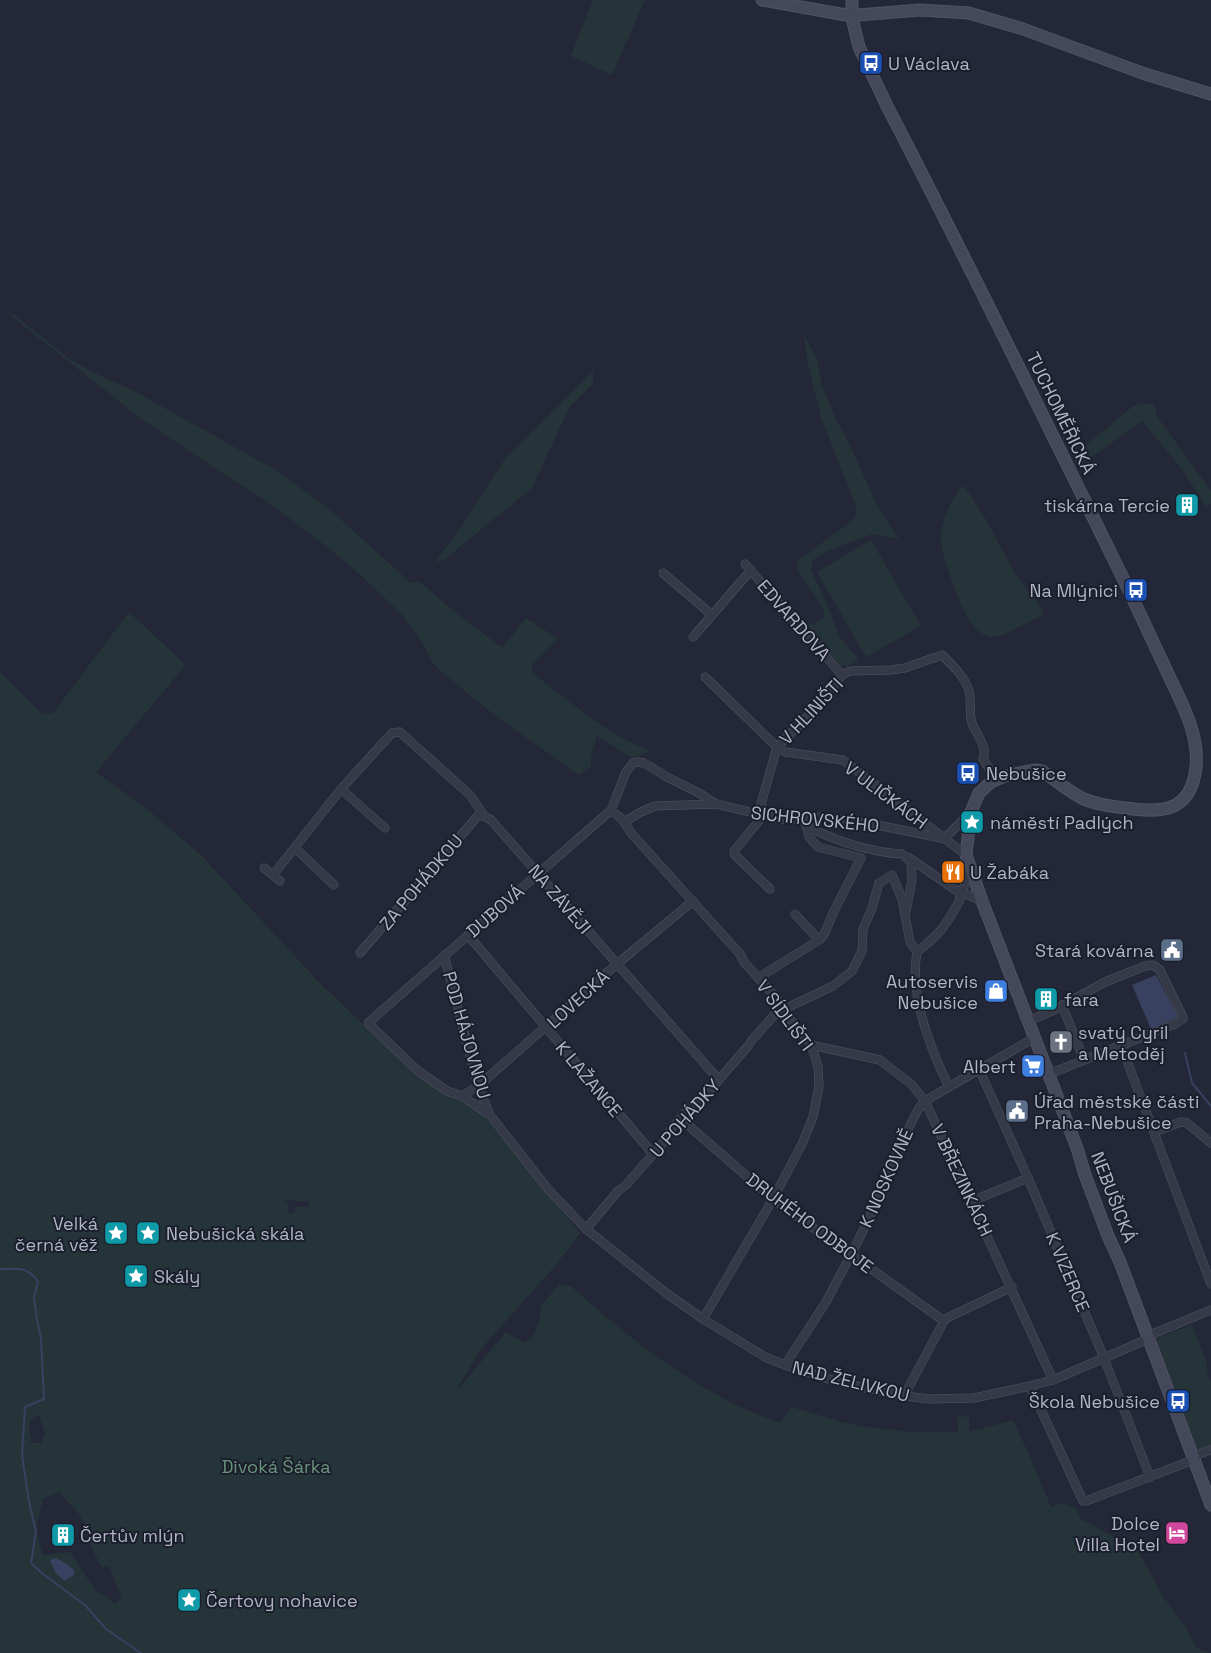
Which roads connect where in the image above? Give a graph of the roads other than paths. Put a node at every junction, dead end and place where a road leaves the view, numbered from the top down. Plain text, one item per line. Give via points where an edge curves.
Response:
1 (762, 0) edge
2 (852, 12) edge
3 (1211, 94) edge
4 (663, 574) dead end
5 (712, 615) junction
6 (693, 637) dead end
7 (842, 675) junction
8 (705, 677) dead end
9 (776, 747) junction
10 (991, 782) junction
11 (341, 789) junction
12 (716, 804) junction
13 (614, 805) dead end
14 (971, 812) junction
15 (484, 816) junction
16 (763, 816) junction
17 (624, 822) junction
18 (806, 823) junction
19 (385, 828) dead end
20 (944, 839) junction
21 (295, 848) junction
22 (902, 854) junction
23 (966, 855) junction
24 (264, 868) dead end
25 (538, 874) junction
26 (334, 885) dead end
27 (770, 889) dead end
28 (961, 891) junction
29 (693, 901) junction
30 (982, 901) junction
31 (795, 914) dead end
32 (905, 916) junction
33 (468, 935) junction
34 (819, 940) junction
35 (917, 952) junction
36 (360, 953) dead end
37 (444, 955) junction
38 (617, 964) junction
39 (758, 978) junction
40 (1062, 1005) junction
41 (783, 1008) junction
42 (1028, 1021) junction
43 (368, 1023) joint
44 (546, 1028) junction
45 (1034, 1038) junction
46 (1121, 1045) junction
47 (811, 1046) junction
48 (1084, 1060) junction
49 (979, 1069) junction
50 (1048, 1074) junction
51 (719, 1080) junction
52 (478, 1086) junction
53 (949, 1087) junction
54 (462, 1096) junction
55 (925, 1102) junction
56 (490, 1115) junction
57 (681, 1119) junction
58 (1154, 1132) junction
59 (1211, 1143) edge
60 (653, 1154) junction
61 (1028, 1178) junction
62 (773, 1199) junction
63 (972, 1201) junction
64 (586, 1229) junction
65 (851, 1255) junction
66 (1211, 1284) edge
67 (1012, 1287) junction
68 (1211, 1310) edge
69 (703, 1319) junction
70 (944, 1321) junction
71 (1148, 1337) junction
72 (1104, 1358) junction
73 (785, 1366) junction
74 (1053, 1380) junction
75 (1030, 1386) junction
76 (904, 1396) junction
77 (1211, 1450) edge
78 (1194, 1459) junction
79 (1150, 1477) junction
80 (1211, 1505) edge

1 - 2 street
2 - 3 street via 920,10 969,13
2 - 10 street, TUCHOMĚŘICKÁ via 859,47 1123,578 1196,744 1196,767 1190,790 1177,804 1162,811 1083,799 1034,770
4 - 5 street
5 - 6 street
5 - 7 street, EDVARDOVA via 748,567
7 - 9 street, V HLINIŠTI via 812,712
7 - 10 street, V HLINIŠTI via 850,671 905,668 942,655 961,674 969,690 972,722 984,748 983,759 990,770
8 - 9 street, V ULIČKÁCH
9 - 16 street, V HLINIŠTI via 761,804
9 - 20 street, V ULIČKÁCH via 785,752 843,760
10 - 14 street via 979,793
11 - 15 street, NA ZÁVĚJI via 392,733 400,732 471,796
11 - 19 street
11 - 21 street
12 - 13 street, SICHROVSKÉHO via 638,762 626,772
12 - 16 street, SICHROVSKÉHO
12 - 17 street, SICHROVSKÉHO via 655,806
14 - 20 street
14 - 23 street
15 - 25 street, NA ZÁVĚJI
15 - 36 street, ZA POHÁDKOU via 476,818
16 - 18 street, SICHROVSKÉHO
16 - 27 street via 734,853
17 - 25 street, DUBOVÁ via 614,812 608,812
17 - 29 street, V SÍDLIŠTI
18 - 20 street, SICHROVSKÉHO via 820,817 877,824
18 - 22 street via 825,835 882,853
18 - 34 street via 809,837 818,847 861,858
20 - 23 street
21 - 24 street via 276,878
21 - 26 street
22 - 28 street
22 - 32 street via 911,862 912,880
23 - 28 street via 965,885
23 - 30 street
25 - 33 street, DUBOVÁ
25 - 38 street, NA ZÁVĚJI
28 - 30 street
28 - 35 street via 960,900 942,930
29 - 38 street, LOVECKÁ
29 - 39 street, V SÍDLIŠTI
30 - 42 street, NEBUŠICKÁ
31 - 34 street
32 - 35 street via 910,942
32 - 41 street, U POHÁDKY via 900,890 892,875 879,883 863,929 862,951 852,971 833,986
33 - 37 street, DUBOVÁ
33 - 44 street, K LAŽANCE
34 - 39 street
35 - 53 street via 915,968 923,1024
37 - 43 street, DUBOVÁ
37 - 52 street, POD HÁJOVNOU
38 - 44 street, LOVECKÁ
38 - 51 street, NA ZÁVĚJI
39 - 41 street, V SÍDLIŠTI
40 - 42 street
40 - 46 street via 1105,982 1145,966 1158,967 1182,1019
40 - 48 street
41 - 47 street, V SÍDLIŠTI
41 - 51 street, U POHÁDKY via 773,1015
42 - 45 street, NEBUŠICKÁ
43 - 54 street, POD HÁJOVNOU via 417,1070 448,1091
44 - 52 street, LOVECKÁ
44 - 60 street, K LAŽANCE
45 - 49 street, K NOSKOVNĚ
45 - 50 street, NEBUŠICKÁ
46 - 48 street
46 - 58 street
47 - 55 street, V BŘEZINKÁCH via 880,1060 911,1084
47 - 62 street, V SÍDLIŠTI via 818,1066 819,1087 813,1117
48 - 50 street
49 - 53 street, K NOSKOVNĚ
49 - 61 street, K VIZERCE
50 - 71 street, NEBUŠICKÁ
51 - 57 street, U POHÁDKY
52 - 54 street, LOVECKÁ
52 - 56 street, POD HÁJOVNOU
53 - 55 street, K NOSKOVNĚ
54 - 56 street, POD HÁJOVNOU
55 - 63 street, V BŘEZINKÁCH
55 - 65 street, K NOSKOVNĚ via 914,1116
56 - 64 street, POD HÁJOVNOU via 548,1189
57 - 60 street, U POHÁDKY
57 - 62 street, DRUHÉHO ODBOJE
58 - 59 street via 1182,1122 1188,1123
58 - 66 street
60 - 64 street, U POHÁDKY
61 - 63 street
61 - 72 street, K VIZERCE
62 - 65 street, DRUHÉHO ODBOJE
62 - 69 street, V SÍDLIŠTI
63 - 67 street, V BŘEZINKÁCH
64 - 69 street, NAD ŽELIVKOU
65 - 70 street, DRUHÉHO ODBOJE
65 - 73 street, K NOSKOVNĚ via 826,1302
67 - 70 street
67 - 74 street, V BŘEZINKÁCH
68 - 71 street, NAD ŽELIVKOU
69 - 73 street, NAD ŽELIVKOU
70 - 76 street
71 - 72 street, NAD ŽELIVKOU
71 - 78 street, NEBUŠICKÁ
72 - 74 street, NAD ŽELIVKOU
72 - 79 street, K VIZERCE
73 - 76 street, NAD ŽELIVKOU via 838,1382
74 - 75 street, NAD ŽELIVKOU
75 - 76 street, NAD ŽELIVKOU via 974,1398
75 - 79 street via 1083,1501
77 - 78 street
78 - 79 street
78 - 80 street, NEBUŠICKÁ

